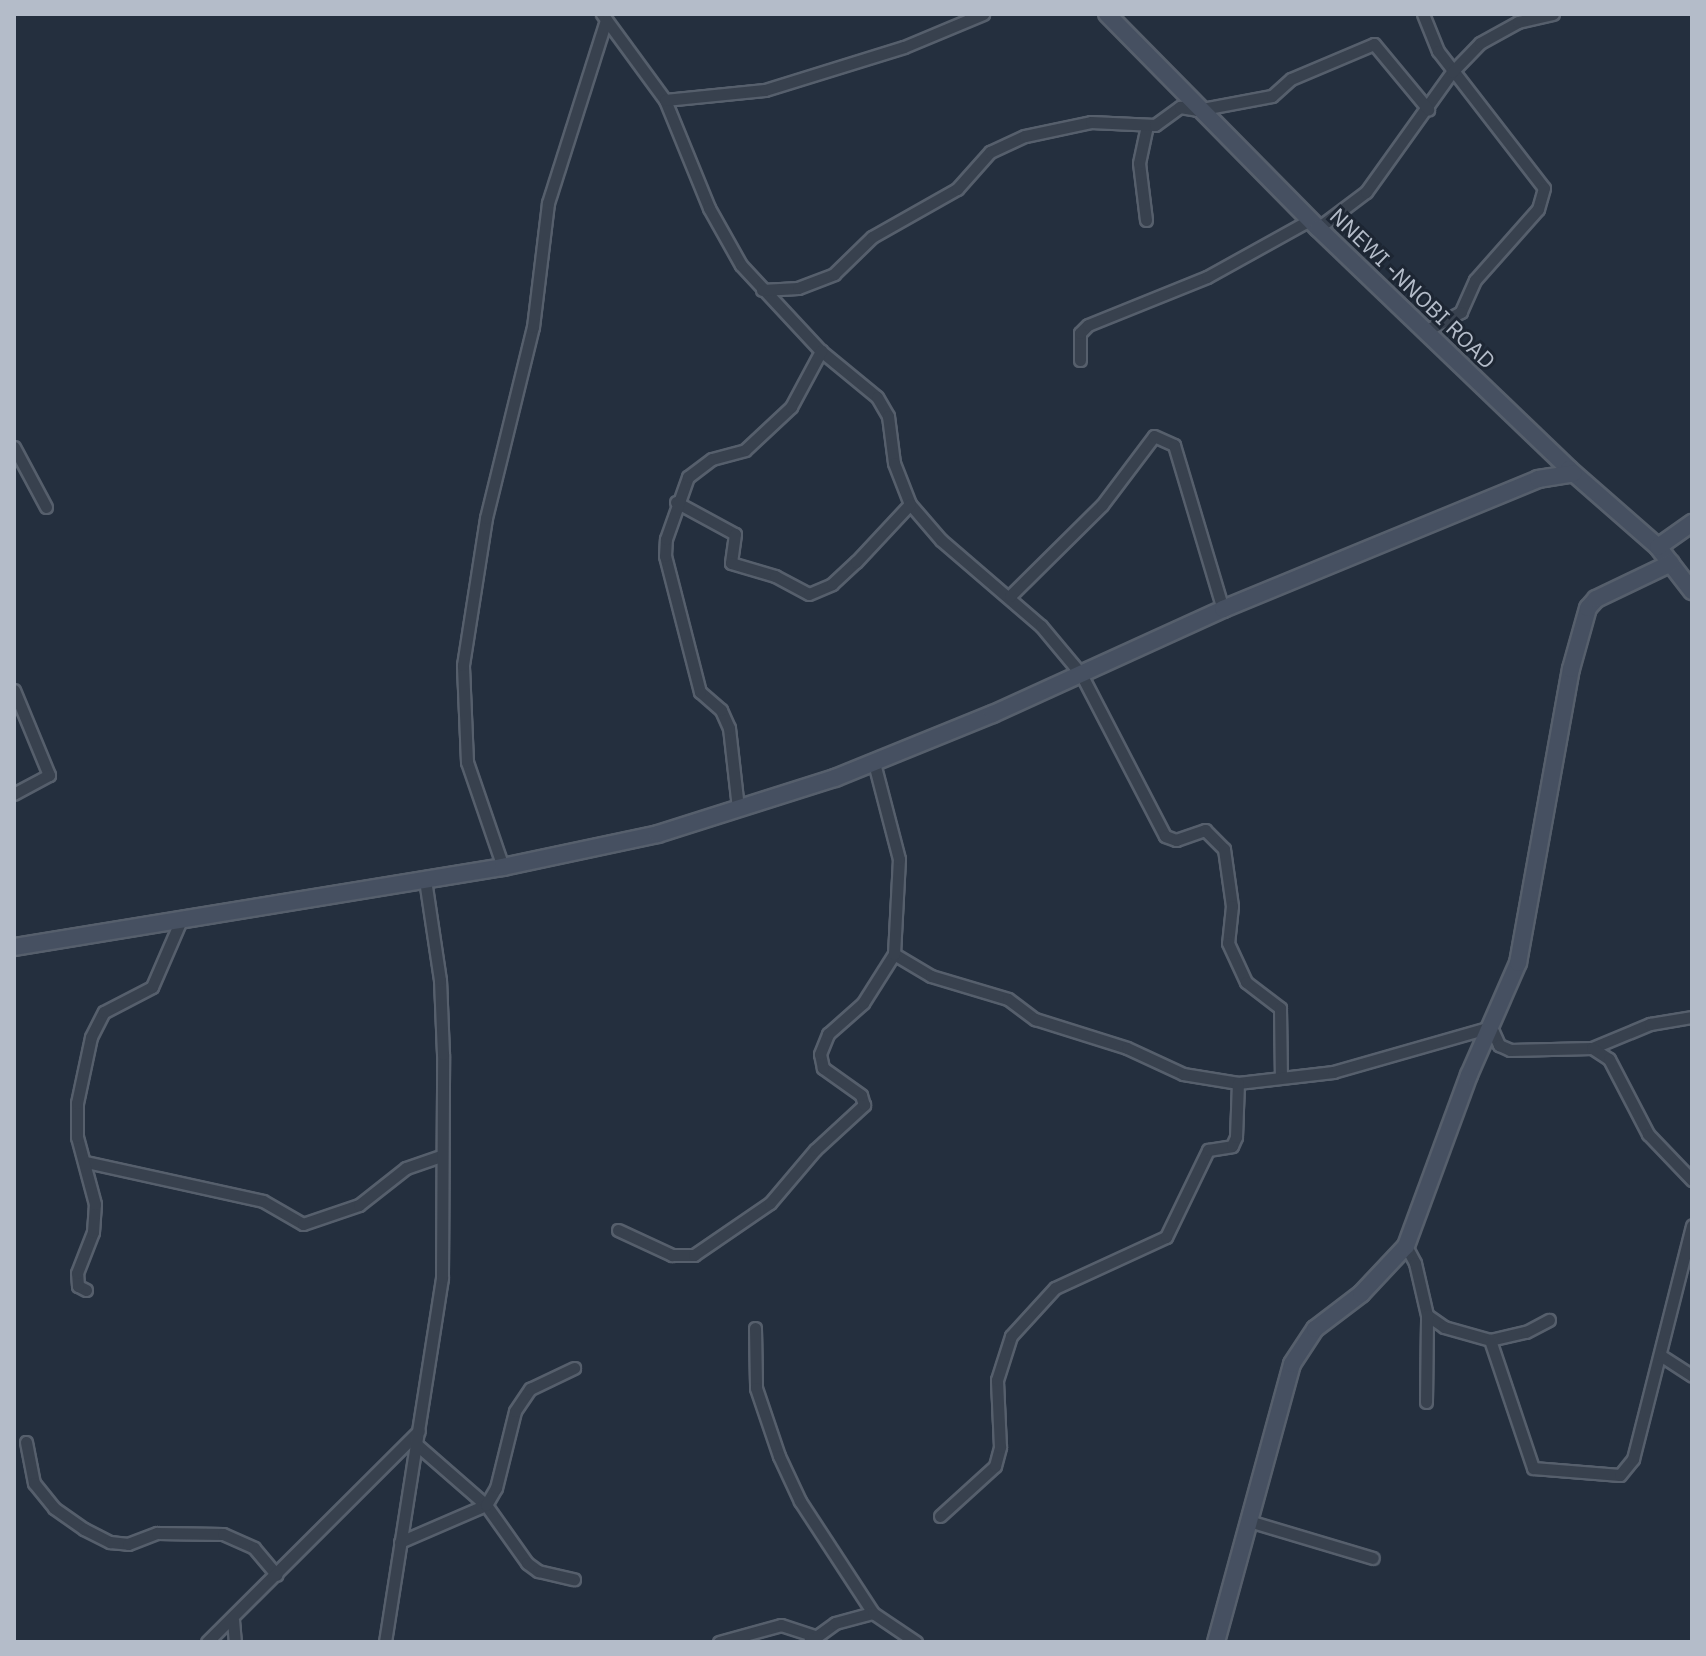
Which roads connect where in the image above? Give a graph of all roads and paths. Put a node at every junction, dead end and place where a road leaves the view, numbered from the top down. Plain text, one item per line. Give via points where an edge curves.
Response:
1 (983, 14) edge
2 (1107, 14) edge
3 (1423, 14) edge
4 (1553, 14) edge
5 (604, 17) edge
6 (1452, 72) junction
7 (665, 100) junction
8 (1428, 109) junction
9 (1197, 110) junction
10 (1147, 126) junction
11 (1146, 220) dead end
12 (1314, 224) junction
13 (762, 290) junction
14 (1425, 331) junction
15 (821, 351) junction
16 (1080, 360) dead end
17 (14, 447) edge
18 (1552, 451) junction
19 (1574, 473) junction
20 (1538, 479) junction
21 (676, 502) junction
22 (910, 504) junction
23 (46, 507) dead end
24 (1692, 523) edge
25 (1658, 547) junction
26 (1671, 563) junction
27 (1692, 591) edge
28 (1010, 596) junction
29 (1223, 609) junction
30 (1081, 674) junction
31 (14, 690) edge
32 (874, 763) junction
33 (14, 794) edge
34 (738, 808) junction
35 (503, 867) junction
36 (425, 880) junction
37 (181, 920) junction
38 (14, 947) edge
39 (894, 954) junction
40 (1692, 1017) edge
41 (1491, 1027) junction
42 (1592, 1048) junction
43 (1281, 1077) junction
44 (1238, 1083) junction
45 (440, 1156) junction
46 (86, 1162) junction
47 (1692, 1180) edge
48 (1692, 1225) edge
49 (618, 1230) dead end
50 (1406, 1246) junction
51 (86, 1290) dead end
52 (1427, 1315) junction
53 (1549, 1320) dead end
54 (755, 1328) dead end
55 (1490, 1340) junction
56 (1660, 1355) junction
57 (574, 1368) dead end
58 (1692, 1376) edge
59 (1426, 1402) dead end
60 (420, 1431) junction
61 (26, 1442) dead end
62 (416, 1444) junction
63 (486, 1505) junction
64 (940, 1516) dead end
65 (1249, 1521) junction
66 (400, 1542) junction
67 (1373, 1558) dead end
68 (277, 1575) junction
69 (574, 1579) dead end
70 (873, 1613) junction
71 (233, 1620) junction
72 (812, 1639) edge
73 (207, 1642) edge
74 (235, 1642) edge
75 (385, 1642) edge
76 (719, 1642) edge
77 (916, 1642) edge
78 (1216, 1642) edge

1 - 7 street via 904,47 787,84
2 - 9 main road, NNEWI -NNOBI ROAD
3 - 6 street
4 - 6 street via 1518,22 1480,43
5 - 7 street
5 - 35 street via 548,203 533,327 486,518 463,665 467,762
6 - 8 street
6 - 14 street via 1515,146 1544,188 1544,201 1475,280 1461,312
7 - 13 street via 709,208 741,265
8 - 9 street via 1374,44 1291,79 1272,96
8 - 12 street via 1366,192
9 - 10 street via 1180,107
9 - 12 main road, NNEWI -NNOBI ROAD
10 - 11 street via 1139,163
10 - 13 street via 1091,122 1025,136 990,152 957,189 872,237 834,274 798,288
12 - 14 main road, NNEWI -NNOBI ROAD
12 - 16 street via 1207,277 1088,325 1080,333
13 - 15 street
14 - 18 main road, NNEWI -NNOBI ROAD
15 - 21 street via 791,407 745,450 696,466
15 - 22 street via 877,397 888,416 894,463
17 - 23 street
18 - 19 main road, NNEWI -NNOBI ROAD
18 - 20 main road
19 - 20 main road
19 - 25 main road, NNEWI -NNOBI ROAD
20 - 29 main road
21 - 22 street via 735,534 731,563 775,576 809,594 832,584
21 - 34 street via 665,556 700,692 721,710 729,728
22 - 28 street via 941,540
24 - 25 main road
25 - 26 main road, NNEWI -NNOBI ROAD
26 - 27 main road, NNEWI -NNOBI ROAD
26 - 41 main road via 1596,599 1581,625 1518,963
28 - 29 street via 1102,505 1154,436 1174,445
28 - 30 street
29 - 30 main road
30 - 32 main road
30 - 43 street via 1165,836 1176,840 1205,830 1224,849 1232,906 1228,943 1246,982 1280,1008
31 - 33 street via 49,775
32 - 34 main road
32 - 39 street via 899,859
34 - 35 main road via 658,834
35 - 36 main road
36 - 37 main road
36 - 45 street via 440,980
37 - 38 main road
37 - 46 street via 152,987 104,1012 94,1026 77,1103 77,1137
39 - 44 street via 931,976 1008,999 1035,1019 1127,1048 1183,1074
39 - 49 street via 863,1003 828,1034 820,1054 823,1068 861,1095 864,1105 770,1203 694,1255 672,1255
40 - 42 street via 1650,1024
41 - 42 street via 1499,1045 1510,1050
41 - 43 street via 1333,1072
41 - 50 main road
42 - 47 street via 1609,1059 1648,1134
43 - 44 street
44 - 64 street via 1232,1146 1208,1150 1166,1237 1055,1288 1011,1336 997,1380 1000,1447 995,1466
45 - 46 street via 406,1168 359,1205 303,1224 263,1201
45 - 60 street via 442,1278
46 - 51 street via 95,1220 76,1281
48 - 56 street via 1678,1265
50 - 52 street
50 - 65 main road via 1301,1347 1285,1384
52 - 55 street via 1444,1327
52 - 59 street
53 - 55 street
54 - 70 street via 756,1388 779,1456 800,1501
55 - 56 street via 1533,1468 1607,1476 1629,1470
56 - 58 street
57 - 63 street via 530,1389 515,1411 496,1488
60 - 62 street
60 - 68 street
61 - 68 street via 34,1483 54,1508 84,1529 128,1544 157,1533 223,1534 254,1548
62 - 63 street
62 - 66 street
63 - 66 street
63 - 69 street via 527,1563 538,1571
65 - 67 street
65 - 78 main road
66 - 75 street
68 - 71 street
70 - 72 street via 835,1623
70 - 77 street
71 - 73 street
71 - 74 street
72 - 76 street via 781,1625

